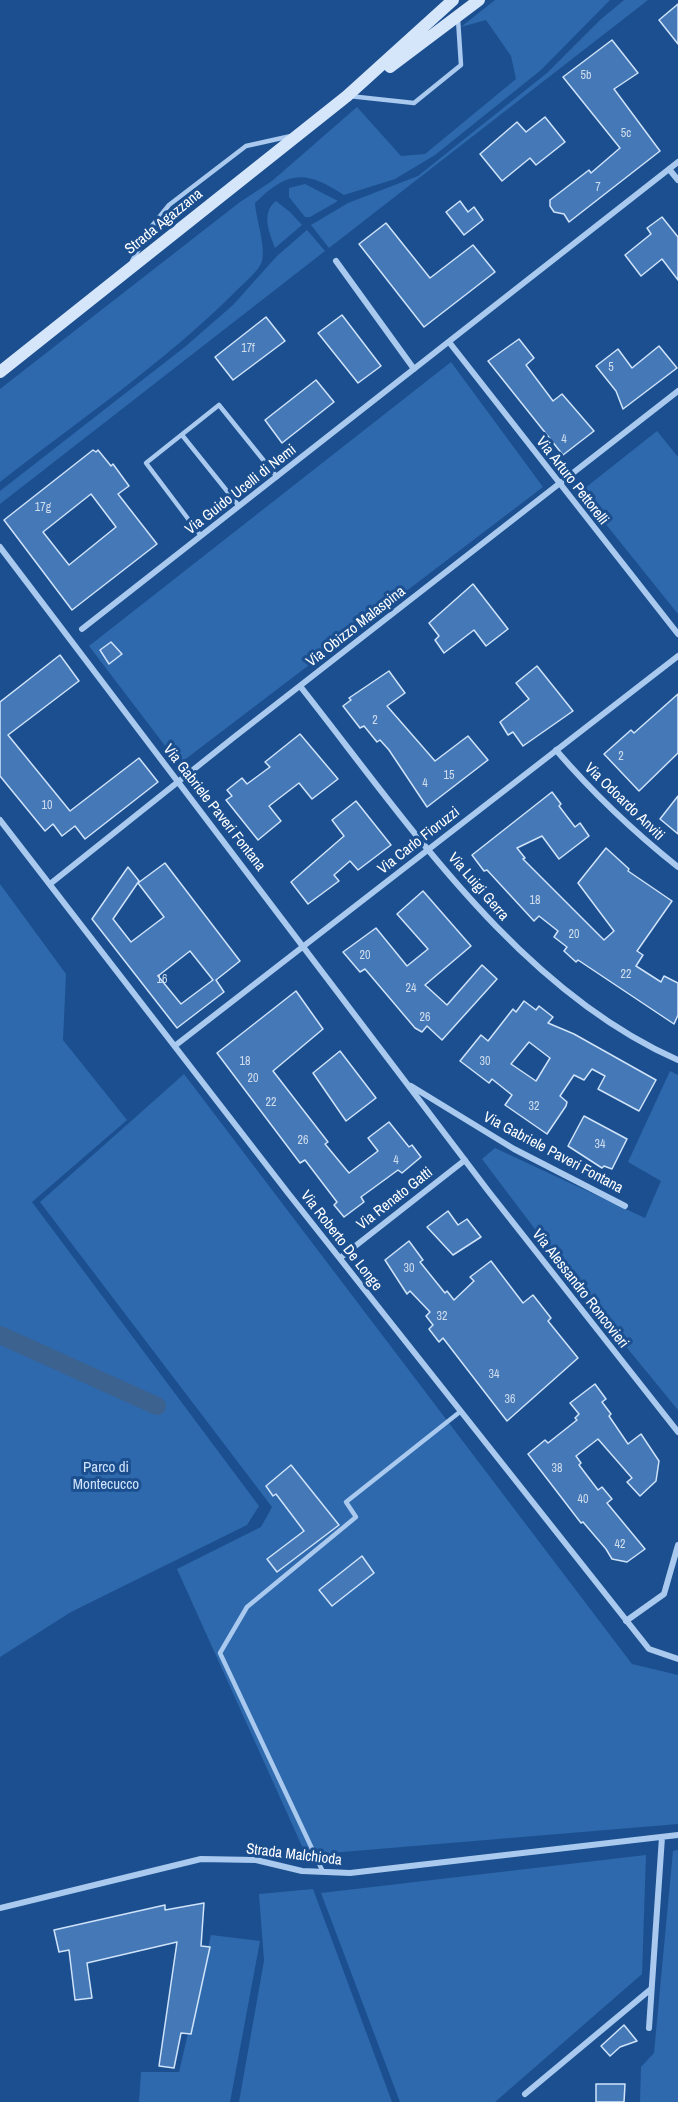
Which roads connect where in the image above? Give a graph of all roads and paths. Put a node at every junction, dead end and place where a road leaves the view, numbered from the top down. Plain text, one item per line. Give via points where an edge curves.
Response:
1 (453, 0) edge
2 (479, 0) edge
3 (458, 16) junction
4 (347, 96) junction
5 (299, 135) junction
6 (678, 162) edge
7 (669, 169) junction
8 (678, 180) edge
9 (336, 261) dead end
10 (126, 271) junction
11 (449, 342) junction
12 (414, 369) junction
13 (0, 372) edge
14 (678, 391) edge
15 (182, 435) junction
16 (277, 477) junction
17 (560, 485) junction
18 (239, 506) junction
19 (201, 536) junction
20 (0, 547) edge
21 (82, 629) dead end
22 (678, 634) edge
23 (678, 656) edge
24 (300, 686) junction
25 (556, 750) junction
26 (178, 782) junction
27 (0, 820) edge
28 (429, 849) junction
29 (678, 867) edge
30 (50, 884) junction
31 (302, 946) junction
32 (176, 1045) junction
33 (678, 1060) edge
34 (408, 1084) junction
35 (465, 1160) junction
36 (625, 1206) dead end
37 (340, 1258) junction
38 (461, 1411) junction
39 (678, 1432) edge
40 (678, 1545) edge
41 (626, 1621) junction
42 (678, 1659) edge
43 (678, 1835) edge
44 (662, 1837) junction
45 (323, 1872) junction
46 (0, 1908) edge
47 (651, 1989) junction
48 (649, 2028) dead end
49 (525, 2094) dead end

1 - 4 main road, Strada Agazzana
2 - 3 main road, Strada Agazzana
3 - 4 main road, Strada Agazzana
3 - 4 lane via 461,65 414,103
4 - 5 main road, Strada Agazzana
5 - 10 main road, Strada Agazzana
5 - 10 lane via 246,146 169,205
6 - 7 street, Via Guido Ucelli di Nemi
7 - 8 street
7 - 11 street, Via Guido Ucelli di Nemi
9 - 12 street
10 - 13 main road, Strada Agazzana
11 - 12 street, Via Guido Ucelli di Nemi
11 - 17 street, Via Arturo Pettorelli
12 - 16 street, Via Guido Ucelli di Nemi
14 - 17 street, Via Obizzo Malaspina via 604,446
15 - 16 lane via 219,405
15 - 18 lane
15 - 19 lane via 146,463
16 - 18 street, Via Guido Ucelli di Nemi
17 - 22 street, Via Arturo Pettorelli
17 - 24 street, Via Obizzo Malaspina
18 - 19 street, Via Guido Ucelli di Nemi
19 - 21 street, Via Guido Ucelli di Nemi
20 - 26 street, Via Gabriele Paveri Fontana
23 - 25 street, Via Carlo Fioruzzi
24 - 26 street, Via Obizzo Malaspina
24 - 28 street, Via Luigi Gerra
25 - 28 street, Via Carlo Fioruzzi
25 - 29 street, Via Odoardo Anviti via 633,830
26 - 30 street, Via Obizzo Malaspina
26 - 31 street, Via Gabriele Paveri Fontana
27 - 30 street, Via Roberto De Longe
28 - 31 street, Via Carlo Fioruzzi
28 - 33 street, Via Luigi Gerra via 521,954 581,1002
30 - 32 street, Via Roberto De Longe
31 - 32 street, Via Carlo Fioruzzi
31 - 34 street, Via Gabriele Paveri Fontana
32 - 37 street, Via Roberto De Longe
34 - 35 street, Via Gabriele Paveri Fontana
34 - 36 street, Via Gabriele Paveri Fontana via 513,1149
35 - 37 street, Via Renato Gatti
35 - 39 street, Via Alessandro Roncovieri
37 - 38 street, Via Roberto De Longe
38 - 41 street, Via Roberto De Longe
38 - 45 lane via 346,1502 356,1517 247,1607 220,1653
40 - 41 street via 664,1594
41 - 42 street, Via Roberto De Longe via 648,1649
43 - 44 street, Strada Malchioda
44 - 45 street, Strada Malchioda via 350,1873
44 - 47 street
45 - 46 street, Strada Malchioda via 256,1860 201,1859
47 - 48 street
47 - 49 street

